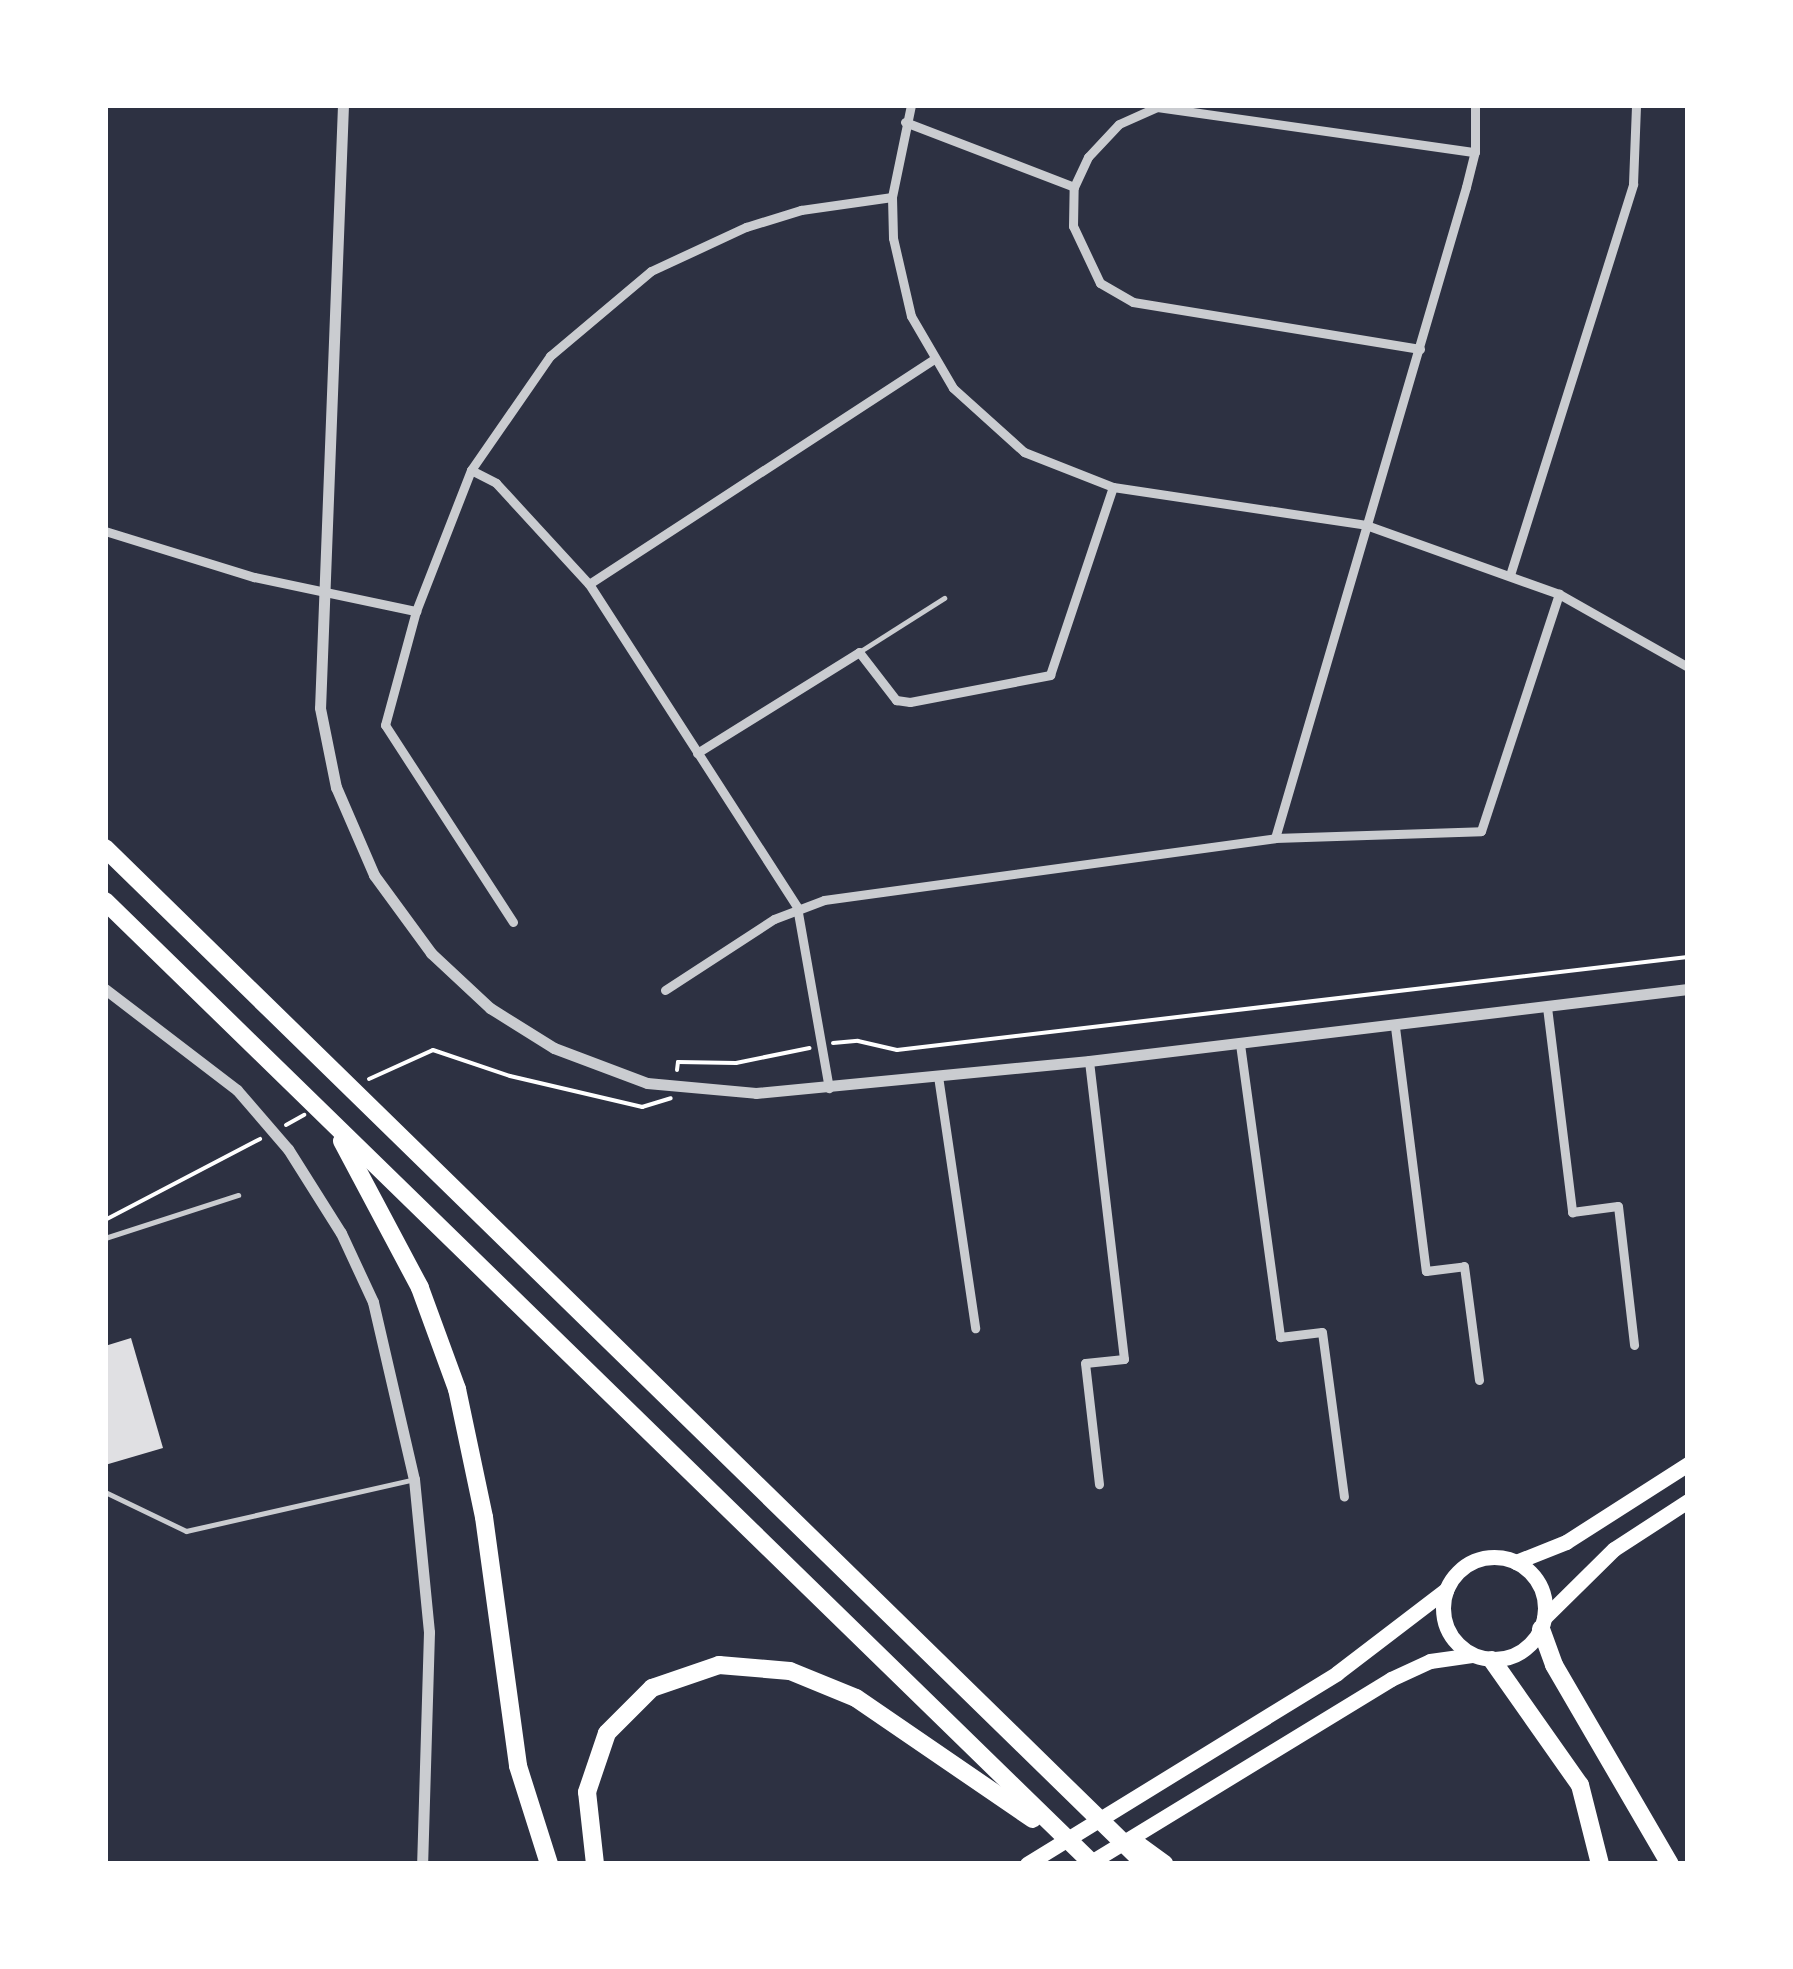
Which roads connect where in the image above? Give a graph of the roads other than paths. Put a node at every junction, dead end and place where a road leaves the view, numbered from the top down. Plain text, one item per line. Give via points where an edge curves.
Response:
1 (343, 105) edge
2 (910, 105) edge
3 (1475, 105) edge
4 (1636, 105) edge
5 (905, 122) junction
6 (1475, 152) junction
7 (1074, 187) junction
8 (892, 197) junction
9 (1420, 349) junction
10 (933, 360) junction
11 (471, 470) junction
12 (1113, 486) junction
13 (1366, 525) junction
14 (105, 531) edge
15 (1510, 574) junction
16 (588, 584) junction
17 (323, 592) junction
18 (1559, 594) junction
19 (944, 598) dead end
20 (416, 611) junction
21 (859, 652) junction
22 (1688, 667) edge
23 (698, 753) junction
24 (1275, 838) junction
25 (105, 848) edge
26 (105, 901) edge
27 (797, 907) junction
28 (513, 922) dead end
29 (105, 989) edge
30 (1688, 989) edge
31 (665, 990) dead end
32 (1547, 1007) junction
33 (1394, 1027) junction
34 (1240, 1044) junction
35 (1090, 1061) junction
36 (938, 1076) junction
37 (829, 1088) junction
38 (333, 1124) junction
39 (238, 1195) dead end
40 (105, 1238) edge
41 (975, 1328) dead end
42 (1634, 1345) dead end
43 (1479, 1380) dead end
44 (1688, 1464) edge
45 (414, 1479) junction
46 (1099, 1484) dead end
47 (105, 1492) edge
48 (1344, 1496) dead end
49 (1688, 1501) edge
50 (1516, 1562) junction
51 (1446, 1589) junction
52 (1543, 1623) junction
53 (1472, 1654) junction
54 (1492, 1660) junction
55 (1090, 1811) junction
56 (1087, 1860) edge
57 (422, 1864) edge
58 (549, 1864) edge
59 (596, 1864) edge
60 (1026, 1864) edge
61 (1145, 1864) edge
62 (1165, 1864) edge
63 (1600, 1864) edge
64 (1670, 1864) edge

1 - 17 street
2 - 5 street
3 - 6 street
4 - 15 street via 1634,184
5 - 7 street
5 - 8 street
6 - 7 street via 1156,107 1119,124 1088,156
6 - 9 street
7 - 9 street via 1072,226 1100,284 1133,302
8 - 10 street via 900,277
8 - 11 street via 800,210 746,226 651,271 550,356
9 - 13 street
10 - 12 street via 975,412 1024,452
10 - 16 street
11 - 16 street via 496,484
11 - 20 street
12 - 13 street
12 - 21 street via 1050,675 910,702 886,691
13 - 15 street
13 - 24 street
14 - 17 street
15 - 18 street
16 - 23 street
17 - 20 street
17 - 37 street via 320,708 336,787 395,908 450,972 520,1027 590,1062 710,1090
18 - 22 street
18 - 24 street via 1481,832
19 - 21 lane
20 - 28 street via 386,708 389,737
21 - 23 street
23 - 27 street
24 - 27 street
25 - 55 highway
26 - 38 highway
27 - 31 street
27 - 37 street
29 - 45 street via 237,1090 288,1148 374,1302
30 - 32 street
32 - 33 street
32 - 42 street via 1572,1212 1618,1206
33 - 34 street
33 - 43 street via 1426,1271 1464,1266
34 - 35 street
34 - 48 street via 1280,1337 1322,1332
35 - 36 street
35 - 46 street via 1124,1358 1085,1363
36 - 37 street
36 - 41 street
38 - 56 highway
38 - 58 highway via 420,1288 457,1389 484,1517 518,1766
39 - 40 lane
44 - 50 highway via 1566,1542
45 - 47 lane via 186,1530
45 - 57 street via 429,1632
49 - 52 highway via 1614,1549
50 - 51 highway via 1477,1560
50 - 52 highway via 1541,1589
51 - 53 highway via 1446,1626
51 - 60 highway via 1375,1648
52 - 54 highway via 1521,1652
52 - 64 highway via 1554,1666
53 - 54 highway
53 - 56 highway via 1400,1674
54 - 63 highway via 1580,1785
55 - 61 highway
55 - 62 highway
56 - 59 highway via 856,1698 790,1672 719,1665 652,1688 607,1733 587,1792

